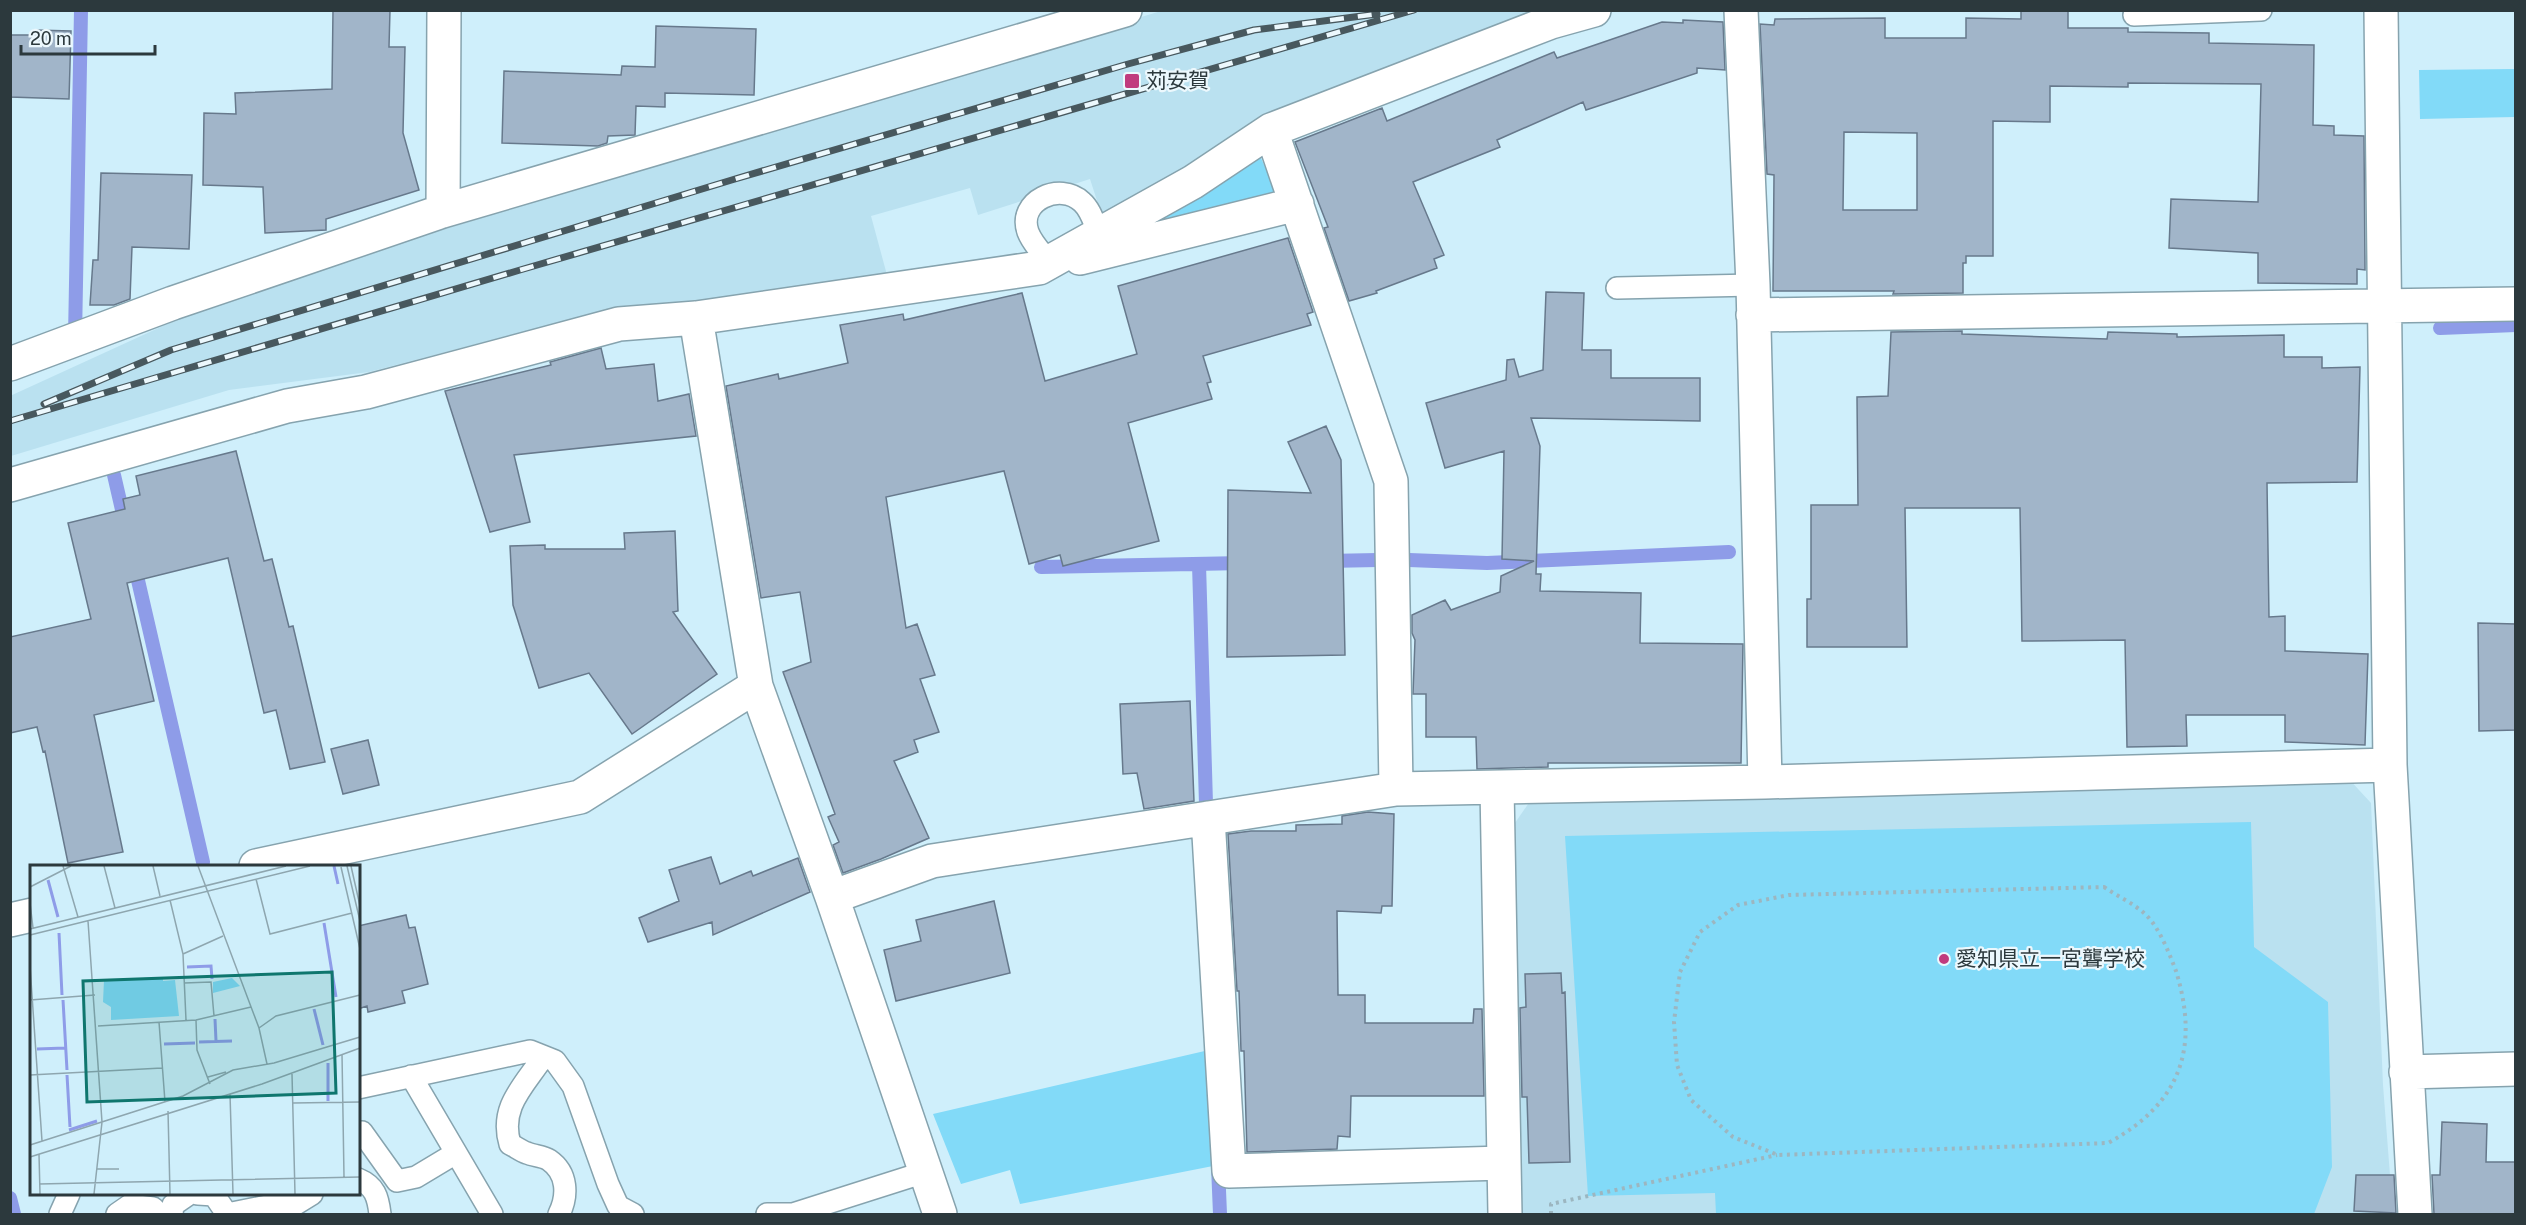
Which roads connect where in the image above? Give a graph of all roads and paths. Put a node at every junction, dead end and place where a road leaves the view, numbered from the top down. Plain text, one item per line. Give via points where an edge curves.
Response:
1 (444, 10) edge
2 (1125, 10) edge
3 (1594, 10) edge
4 (1741, 10) edge
5 (2261, 10) edge
6 (2381, 10) edge
7 (2134, 15) dead end
8 (1078, 17) edge
9 (1271, 130) junction
10 (1297, 204) junction
11 (443, 212) junction
12 (1099, 234) junction
13 (1044, 265) junction
14 (1617, 288) dead end
15 (1753, 300) junction
16 (2516, 304) edge
17 (2385, 307) junction
18 (696, 318) junction
19 (10, 364) edge
20 (10, 485) edge
21 (756, 686) junction
22 (2390, 765) junction
23 (1765, 782) junction
24 (1497, 788) junction
25 (1396, 789) junction
26 (1208, 818) junction
27 (265, 865) edge
28 (832, 897) junction
29 (30, 915) edge
30 (10, 920) edge
31 (543, 1057) junction
32 (2516, 1068) edge
33 (2406, 1072) junction
34 (411, 1076) junction
35 (360, 1088) edge
36 (360, 1133) edge
37 (456, 1153) junction
38 (1778, 1155) junction
39 (1503, 1163) junction
40 (924, 1172) junction
41 (360, 1180) edge
42 (69, 1195) edge
43 (188, 1195) edge
44 (214, 1195) edge
45 (309, 1195) edge
46 (125, 1204) edge
47 (283, 1205) edge
48 (488, 1213) edge
49 (227, 1214) edge
50 (795, 1214) edge
51 (60, 1215) edge
52 (159, 1215) edge
53 (172, 1215) edge
54 (380, 1215) edge
55 (559, 1215) edge
56 (633, 1215) edge
57 (767, 1215) edge
58 (940, 1215) edge
59 (1505, 1215) edge
60 (1551, 1215) edge
61 (2415, 1215) edge

1 - 11 street
2 - 8 street
3 - 9 street via 1551,22
4 - 15 street
5 - 7 lane
6 - 17 street
8 - 11 street
9 - 10 street
9 - 12 street via 1193,182
10 - 13 street
10 - 25 street via 1391,481
11 - 19 street via 174,303
12 - 13 street
12 - 13 lane via 1081,200 1066,193 1050,194 1034,202 1027,213 1027,230
13 - 18 street
14 - 15 lane
15 - 17 street
15 - 23 street
16 - 17 street
17 - 22 street
18 - 20 street via 619,324 366,392 287,406
18 - 21 street
21 - 27 street via 580,797
21 - 28 street
22 - 23 street
22 - 33 street
23 - 24 street
24 - 25 street
24 - 39 street
25 - 26 street
26 - 28 street via 932,861
26 - 39 street via 1229,1171
28 - 40 street
29 - 30 street
31 - 34 lane via 530,1051
31 - 55 lane via 508,1110 506,1130 510,1144 548,1159 559,1169 566,1201
31 - 56 lane via 555,1061 573,1086 618,1206
32 - 33 street
33 - 61 street
34 - 35 lane
34 - 37 lane
36 - 37 lane via 397,1181 416,1177
37 - 48 lane
38 - 38 path via 1733,1137 1691,1100 1677,1065 1674,1022 1680,972 1700,932 1738,905 1789,895 2104,887 2147,915 2170,953 2185,1000 2186,1040 2174,1084 2133,1129 2108,1143
38 - 60 path via 1551,1204
39 - 59 street
40 - 50 lane
40 - 58 street
41 - 54 lane via 370,1184
42 - 51 lane
43 - 53 lane via 173,1205
44 - 49 lane
45 - 47 lane
46 - 52 lane via 153,1208
47 - 49 lane
50 - 57 lane

